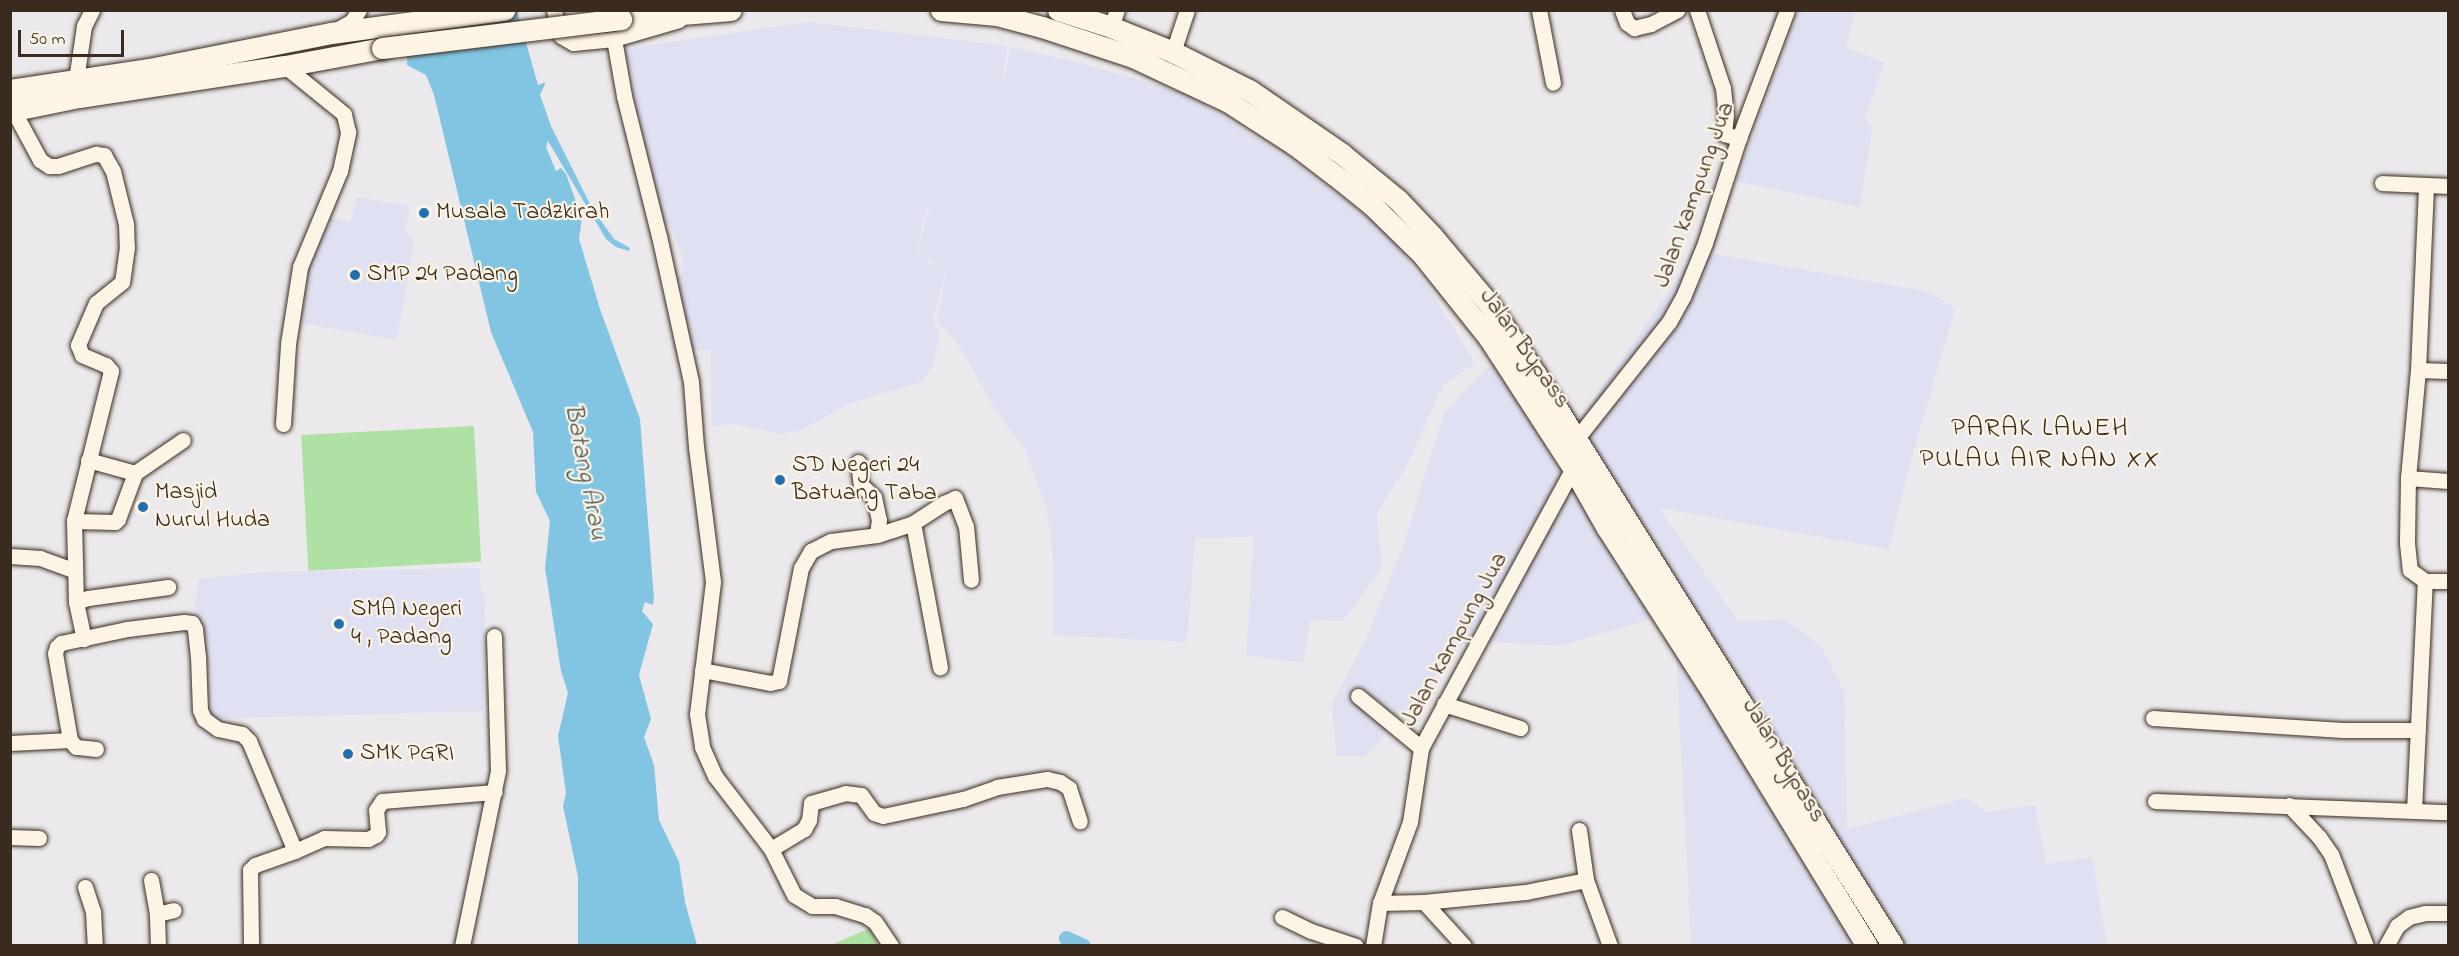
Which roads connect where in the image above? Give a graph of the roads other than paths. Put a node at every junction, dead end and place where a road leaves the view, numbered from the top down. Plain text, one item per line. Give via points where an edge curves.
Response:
1 (92, 10) edge
2 (359, 10) edge
3 (504, 10) edge
4 (554, 10) edge
5 (731, 10) edge
6 (941, 10) edge
7 (1058, 10) edge
8 (1187, 10) edge
9 (1539, 10) edge
10 (1622, 10) edge
11 (1677, 10) edge
12 (1697, 10) edge
13 (1787, 10) edge
14 (701, 12) junction
15 (997, 13) edge
16 (1114, 19) edge
17 (330, 33) junction
18 (614, 39) junction
19 (1173, 51) junction
20 (285, 66) junction
21 (76, 80) junction
22 (1553, 83) dead end
23 (11, 104) edge
24 (1302, 137) junction
25 (1739, 138) junction
26 (2382, 183) dead end
27 (2426, 185) junction
28 (2448, 186) edge
29 (2418, 370) junction
30 (2448, 371) edge
31 (283, 424) dead end
32 (1577, 438) junction
33 (183, 440) dead end
34 (87, 460) junction
35 (858, 462) dead end
36 (1573, 468) junction
37 (135, 473) junction
38 (2408, 478) junction
39 (2448, 481) edge
40 (74, 521) junction
41 (913, 523) junction
42 (877, 535) junction
43 (10, 556) edge
44 (73, 570) junction
45 (971, 580) dead end
46 (2426, 581) junction
47 (2448, 581) edge
48 (168, 587) dead end
49 (76, 602) junction
50 (494, 636) dead end
51 (84, 639) junction
52 (940, 667) dead end
53 (702, 670) junction
54 (1358, 696) dead end
55 (1444, 704) junction
56 (2153, 718) dead end
57 (1520, 728) dead end
58 (2418, 730) junction
59 (70, 740) junction
60 (10, 743) edge
61 (1421, 747) junction
62 (96, 749) dead end
63 (495, 792) junction
64 (2155, 801) dead end
65 (2289, 805) junction
66 (1808, 807) junction
67 (2415, 811) junction
68 (2448, 812) edge
69 (1789, 820) junction
70 (1080, 821) dead end
71 (1579, 830) dead end
72 (10, 837) edge
73 (39, 838) dead end
74 (771, 849) junction
75 (295, 850) junction
76 (151, 879) dead end
77 (1586, 880) junction
78 (85, 887) dead end
79 (1424, 902) junction
80 (1380, 903) junction
81 (174, 910) dead end
82 (2448, 913) edge
83 (157, 914) junction
84 (1281, 917) dead end
85 (95, 945) edge
86 (158, 945) edge
87 (251, 945) edge
88 (462, 945) edge
89 (891, 945) edge
90 (1356, 945) edge
91 (1373, 945) edge
92 (1464, 945) edge
93 (1610, 945) edge
94 (1867, 945) edge
95 (1893, 945) edge
96 (2366, 945) edge
97 (2386, 945) edge

1 - 21 street via 84,26
2 - 17 street via 352,21
3 - 17 highway
4 - 18 street via 561,36 573,43
5 - 14 highway
6 - 15 highway, Jalan Bypass
7 - 16 highway, Jalan Bypass
8 - 19 street
9 - 22 street
10 - 11 street via 1627,23 1634,28
12 - 25 street via 1723,88 1724,134
13 - 25 street, Jalan kampung Jua
14 - 18 street
14 - 20 highway, bridge via 382,48
15 - 24 highway, Jalan Bypass via 1133,57
16 - 19 highway, Jalan Bypass
17 - 21 highway
18 - 53 street via 691,382 713,582
19 - 24 highway, Jalan Bypass via 1250,90
20 - 23 highway
20 - 31 street via 344,114 348,132 337,178 300,267 288,344
21 - 23 highway
23 - 34 street via 40,160 58,166 104,155 122,200 127,248 124,276 118,287 96,303 78,345 82,355 111,371
24 - 32 highway, Jalan Bypass via 1398,200 1433,237 1489,304
24 - 36 highway, Jalan Bypass via 1422,254 1489,338
25 - 32 street, Jalan kampung Jua via 1705,243 1674,314
26 - 27 street
27 - 28 street
27 - 29 street
29 - 30 street
29 - 38 street
32 - 66 highway, Jalan Bypass
33 - 37 street
34 - 37 street
34 - 40 street
35 - 42 street via 861,485 874,496 879,520
36 - 55 street, Jalan kampung Jua
36 - 69 highway, Jalan Bypass via 1606,528
37 - 40 street via 115,522
38 - 39 street
38 - 46 street via 2408,566
40 - 44 street
41 - 42 street
41 - 45 street via 955,498 966,526
41 - 52 street
42 - 53 street via 831,541 811,551 801,568 779,681 770,683
43 - 44 street via 40,558
44 - 49 street
46 - 47 street
46 - 58 street
48 - 49 street
49 - 51 street
50 - 63 street via 499,736
51 - 59 street via 61,643 55,653
51 - 75 street via 127,629 188,622 194,626 200,710 204,719 218,729 242,734 249,741
53 - 74 street via 697,714 702,747 715,776
54 - 61 street
55 - 57 street
55 - 61 street, Jalan kampung Jua
56 - 58 street via 2292,728
58 - 67 street
59 - 60 street
59 - 62 street via 76,747
61 - 80 street, Jalan kampung Jua via 1410,822
63 - 75 street via 382,801 376,810 376,836 324,838
63 - 88 street
64 - 65 street
65 - 67 street
65 - 96 street via 2331,854
66 - 69 highway
66 - 95 highway, Jalan Bypass
67 - 68 street
69 - 94 highway, Jalan Bypass
70 - 74 street via 1069,788 1047,779 997,787 963,800 883,816 874,813 861,795 845,793 811,803 804,829
71 - 77 street
72 - 73 street
74 - 89 street via 794,895 812,906 834,906 865,915
75 - 87 street via 250,870
76 - 83 street
77 - 79 street via 1526,892
77 - 93 street
78 - 85 street via 93,911
79 - 80 street
79 - 92 street
80 - 91 street, Jalan kampung Jua
81 - 83 street
82 - 97 street via 2409,917 2397,926
83 - 86 street
84 - 90 street via 1311,932

